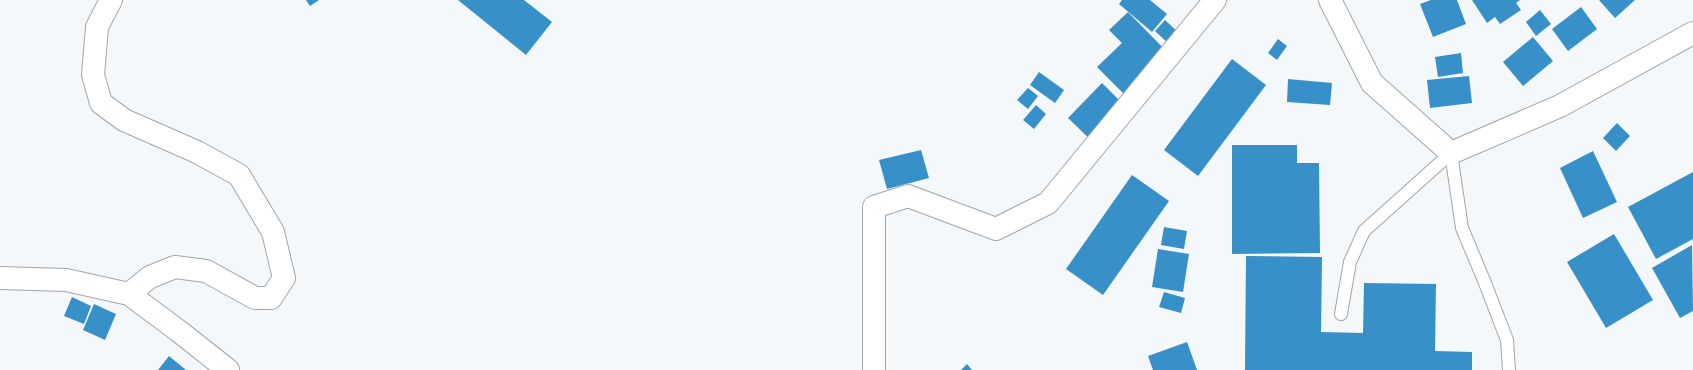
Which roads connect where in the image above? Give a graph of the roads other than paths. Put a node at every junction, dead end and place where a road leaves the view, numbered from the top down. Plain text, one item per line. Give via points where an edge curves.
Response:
1 (111, 0) edge
2 (1215, 0) edge
3 (1330, 0) edge
4 (1693, 33) edge
5 (1451, 153) junction
6 (0, 278) edge
7 (129, 294) junction
8 (1340, 314) dead end
9 (228, 370) edge
10 (874, 370) edge
11 (1509, 370) edge

1 - 7 street via 97,27 93,75 101,102 124,120 197,152 239,175 273,232 284,278 271,298 255,298 206,271 175,267 150,277
2 - 10 street via 1048,203 996,229 908,196 874,207
3 - 5 street via 1372,83
4 - 5 street via 1560,106
5 - 8 lane via 1364,231 1350,262
5 - 11 lane via 1462,228 1507,340
6 - 7 street via 66,280
7 - 9 street

